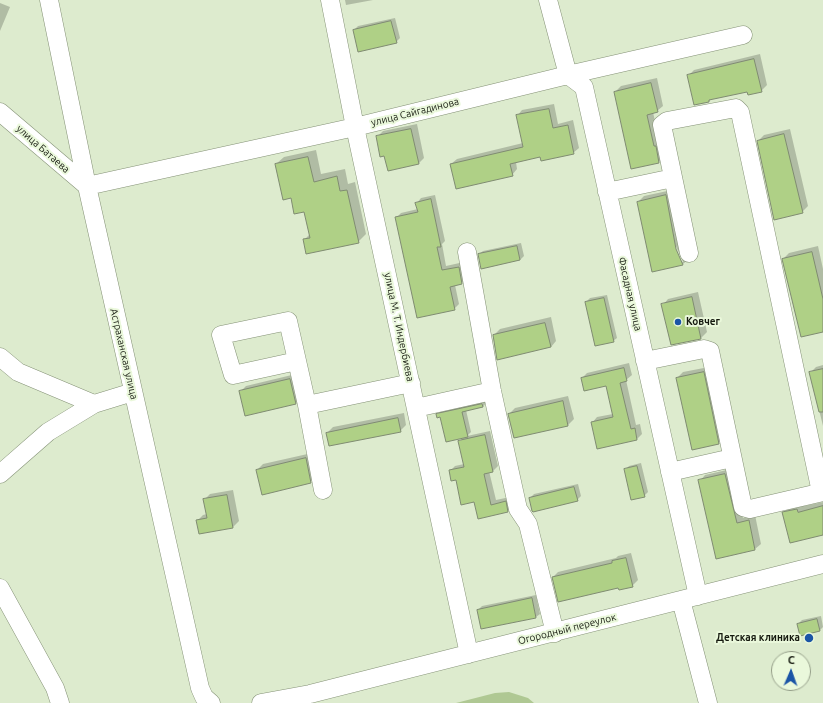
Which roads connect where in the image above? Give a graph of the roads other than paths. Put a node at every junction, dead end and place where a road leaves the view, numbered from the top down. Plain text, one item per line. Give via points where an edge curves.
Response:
1 (49, 0) edge
2 (330, 0) edge
3 (548, 0) edge
4 (743, 35) dead end
5 (568, 75) junction
6 (0, 112) edge
7 (355, 127) junction
8 (673, 178) junction
9 (87, 186) junction
10 (607, 192) junction
11 (467, 252) dead end
12 (689, 253) dead end
13 (0, 357) edge
14 (297, 361) dead end
15 (645, 361) junction
16 (411, 383) junction
17 (492, 391) junction
18 (133, 392) junction
19 (94, 404) junction
20 (307, 405) junction
21 (416, 408) junction
22 (732, 458) junction
23 (670, 472) junction
24 (0, 474) edge
25 (324, 490) dead end
26 (822, 492) edge
27 (823, 564) edge
28 (0, 588) edge
29 (689, 598) junction
30 (555, 633) junction
31 (469, 654) junction
32 (60, 703) edge
33 (211, 703) edge
34 (261, 703) edge
35 (708, 703) edge

1 - 9 street, Астраханская улица
2 - 7 street, улица М. Т. Индербиева
3 - 5 street
4 - 5 street, улица Сайгадинова
5 - 7 street, улица Сайгадинова
5 - 10 street, Фасадная улица via 584,87
6 - 9 street, улица Батаева
7 - 9 street, улица Сайгадинова
7 - 16 street, улица М. Т. Индербиева
8 - 10 street
8 - 12 street
8 - 26 street via 662,129 664,123 732,107 739,110
9 - 18 street, Астраханская улица
10 - 15 street, Фасадная улица
11 - 17 street
13 - 19 street via 18,372
14 - 20 street
15 - 22 street via 704,349 710,351
15 - 23 street, Фасадная улица
16 - 20 street
16 - 21 street, улица М. Т. Индербиева
17 - 21 street
17 - 30 street via 518,509 528,524
18 - 19 street
18 - 33 street, Астраханская улица via 200,688
19 - 24 street via 48,432
20 - 25 street
21 - 31 street, улица М. Т. Индербиева
22 - 23 street
22 - 26 street via 742,504 746,509
23 - 29 street, Фасадная улица
27 - 29 street, Огородный переулок
28 - 32 street via 55,688
29 - 30 street, Огородный переулок
29 - 35 street, Фасадная улица
30 - 31 street, Огородный переулок
31 - 34 street, Огородный переулок via 310,694

